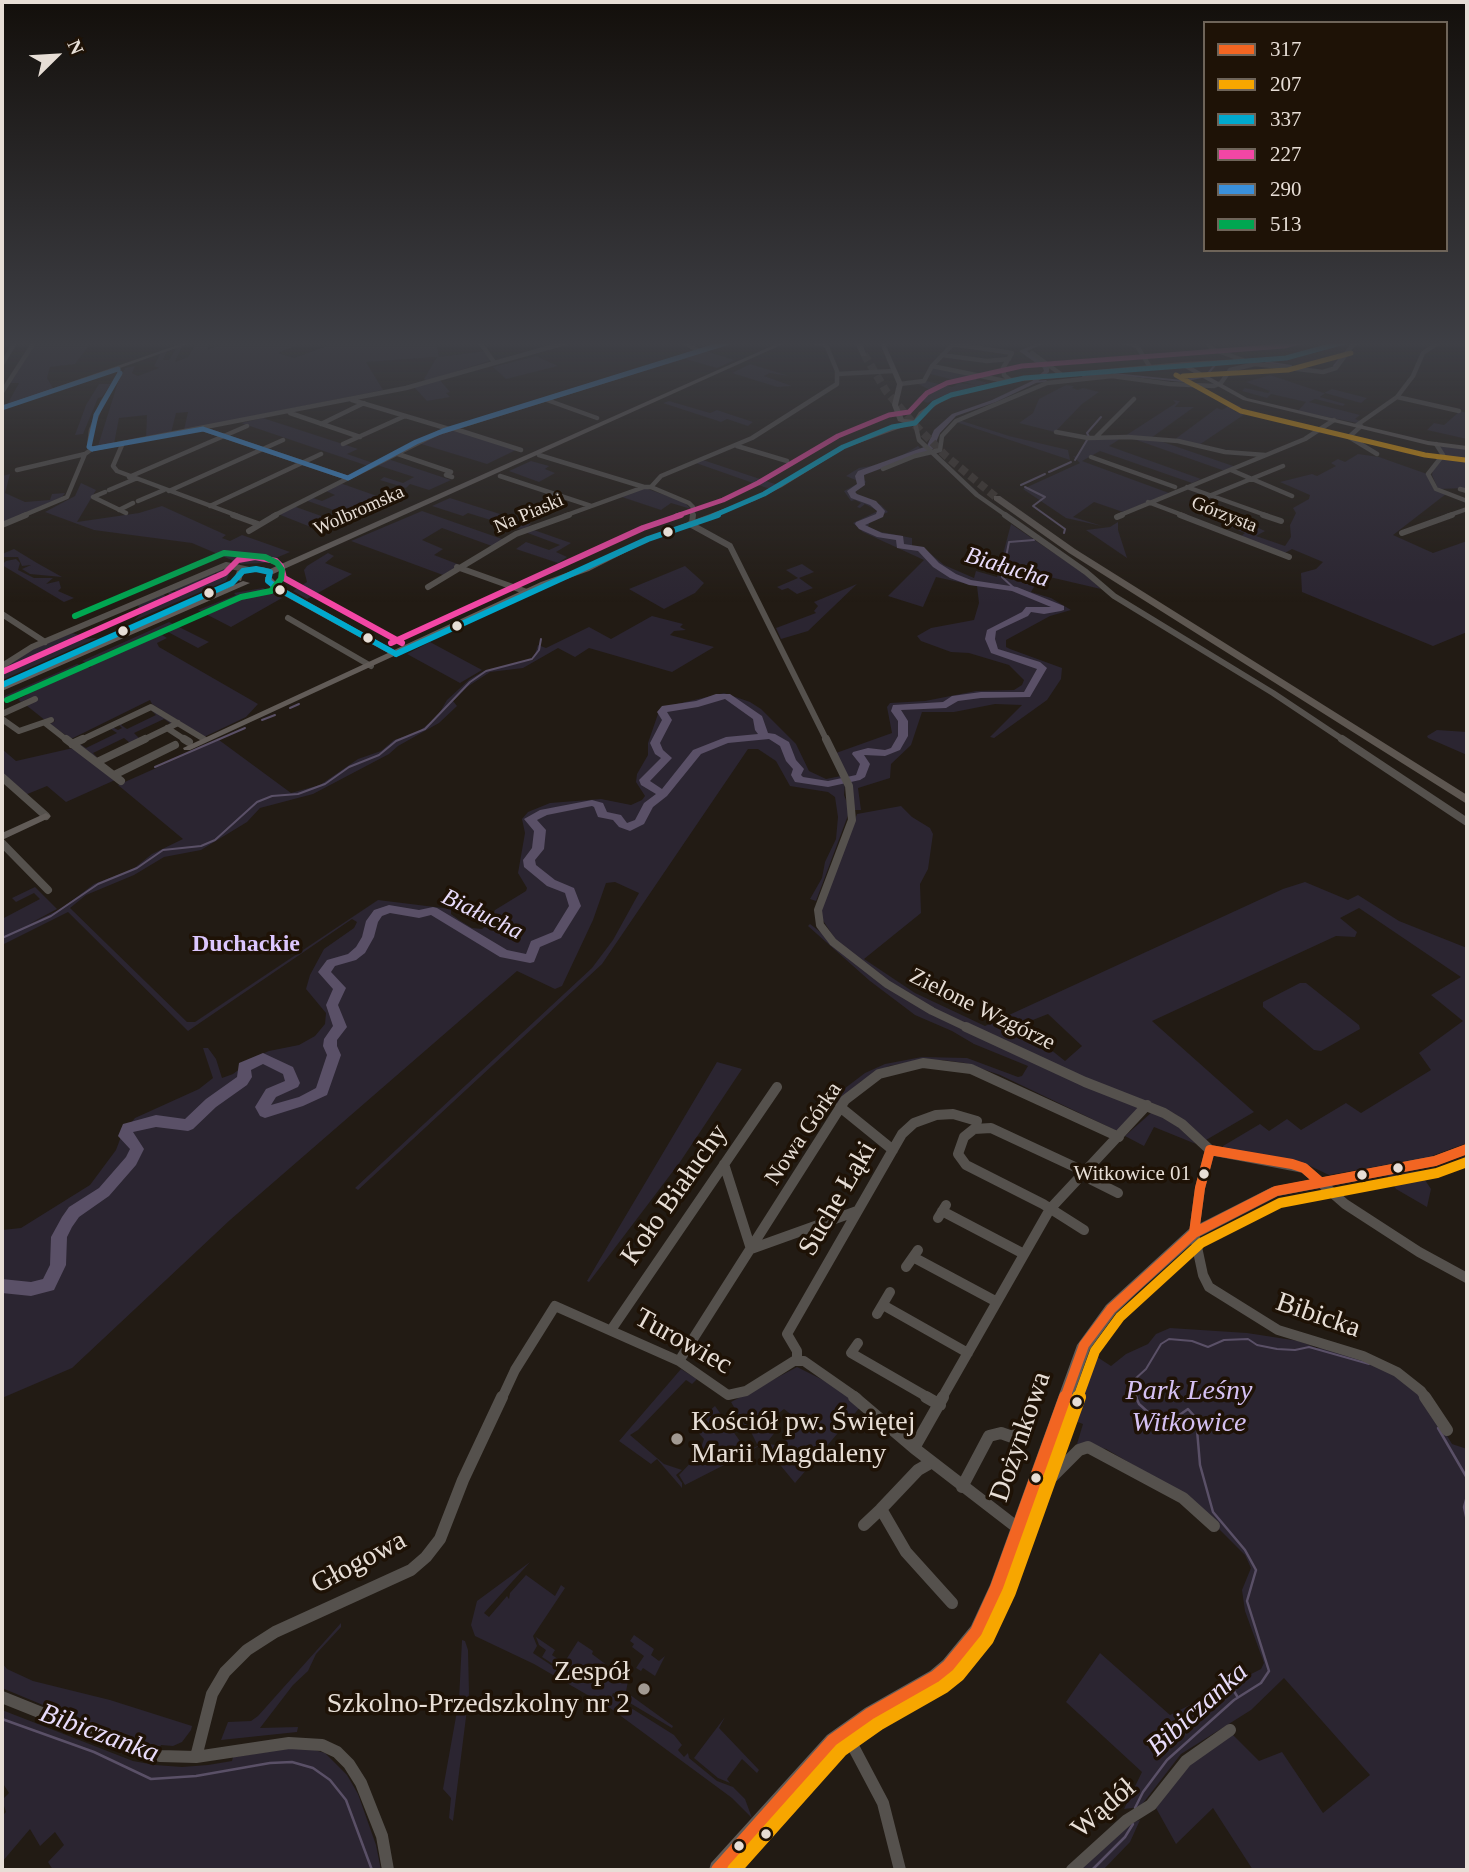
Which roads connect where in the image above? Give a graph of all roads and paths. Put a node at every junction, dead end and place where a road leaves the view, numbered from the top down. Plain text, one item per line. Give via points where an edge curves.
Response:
1 (92, 428) edge
2 (206, 428) edge
3 (242, 428) edge
4 (334, 428) edge
5 (379, 428) edge
6 (585, 428) edge
7 (768, 428) edge
8 (889, 428) edge
9 (914, 428) edge
10 (949, 428) edge
11 (1105, 428) edge
12 (1321, 428) edge
13 (1356, 428) edge
14 (1373, 428) edge
15 (203, 429) junction
16 (451, 429) joint
17 (1056, 432) dead end
18 (223, 437) junction
19 (360, 437) junction
20 (1095, 438) junction
21 (283, 440) dead end
22 (343, 444) dead end
23 (1436, 444) junction
24 (122, 445) junction
25 (737, 446) junction
26 (1467, 448) edge
27 (92, 449) junction
28 (262, 450) junction
29 (521, 450) dead end
30 (930, 451) junction
31 (395, 453) junction
32 (85, 454) junction
33 (321, 454) dead end
34 (1377, 454) dead end
35 (539, 455) dead end
36 (1268, 455) junction
37 (1091, 457) dead end
38 (787, 461) dead end
39 (303, 463) junction
40 (1283, 466) dead end
41 (883, 469) dead end
42 (17, 470) dead end
43 (1231, 470) junction
44 (500, 476) dead end
45 (452, 477) dead end
46 (133, 478) junction
47 (348, 478) junction
48 (1251, 478) junction
49 (647, 487) junction
50 (1175, 487) dead end
51 (1187, 487) junction
52 (1460, 489) dead end
53 (167, 490) junction
54 (1467, 491) edge
55 (1209, 496) junction
56 (1292, 496) dead end
57 (1467, 500) edge
58 (1148, 502) junction
59 (210, 506) junction
60 (591, 506) junction
61 (1467, 509) edge
62 (119, 510) junction
63 (126, 513) dead end
64 (1118, 517) dead end
65 (1281, 521) dead end
66 (692, 522) junction
67 (258, 524) junction
68 (2, 525) edge
69 (249, 531) dead end
70 (1402, 534) dead end
71 (1289, 557) dead end
72 (230, 566) junction
73 (457, 567) junction
74 (249, 570) junction
75 (267, 573) junction
76 (241, 579) junction
77 (258, 583) junction
78 (277, 587) junction
79 (428, 587) dead end
80 (527, 592) junction
81 (2, 614) edge
82 (288, 618) dead end
83 (45, 642) junction
84 (396, 654) junction
85 (2, 666) edge
86 (371, 666) junction
87 (346, 677) junction
88 (2, 687) edge
89 (35, 699) dead end
90 (2, 716) edge
91 (178, 723) junction
92 (167, 729) junction
93 (204, 739) junction
94 (189, 742) dead end
95 (72, 744) junction
96 (175, 746) dead end
97 (97, 762) junction
98 (2, 777) edge
99 (1467, 789) edge
100 (1467, 800) edge
101 (46, 816) joint
102 (1467, 822) edge
103 (2, 837) edge
104 (2, 843) edge
105 (11, 853) junction
106 (2, 857) edge
107 (48, 890) dead end
108 (777, 1087) dead end
109 (1147, 1105) junction
110 (840, 1107) junction
111 (977, 1121) dead end
112 (1119, 1137) junction
113 (1467, 1149) edge
114 (893, 1150) junction
115 (1210, 1150) junction
116 (724, 1164) junction
117 (1084, 1174) junction
118 (1320, 1181) junction
119 (1118, 1193) dead end
120 (1050, 1209) junction
121 (857, 1211) junction
122 (942, 1211) dead end
123 (1084, 1230) dead end
124 (1194, 1233) junction
125 (751, 1249) junction
126 (1024, 1254) junction
127 (906, 1267) dead end
128 (1467, 1278) edge
129 (890, 1292) dead end
130 (997, 1303) junction
131 (555, 1306) joint
132 (611, 1331) junction
133 (858, 1343) dead end
134 (968, 1353) junction
135 (797, 1360) junction
136 (679, 1361) junction
137 (940, 1405) junction
138 (1019, 1428) dead end
139 (1447, 1430) dead end
140 (914, 1448) junction
141 (932, 1462) junction
142 (962, 1487) junction
143 (1031, 1499) junction
144 (881, 1509) junction
145 (864, 1525) dead end
146 (1214, 1526) dead end
147 (1019, 1529) junction
148 (952, 1603) dead end
149 (2, 1697) edge
150 (1230, 1730) dead end
151 (845, 1731) junction
152 (196, 1757) junction
153 (387, 1870) edge
154 (718, 1870) edge
155 (900, 1870) edge
156 (1072, 1870) edge

1 - 27 street
2 - 15 street
3 - 18 street
4 - 19 street
5 - 19 street
6 - 75 main road, Wolbromska
7 - 25 street, Na Piaski
8 - 66 main road via 830,454 764,495
9 - 30 street
10 - 30 street via 942,436 941,449
11 - 20 street
12 - 36 street
13 - 34 street via 1349,437
14 - 23 main road
15 - 18 street
15 - 24 street
16 - 29 street
16 - 31 street
17 - 20 street
18 - 28 street
18 - 46 street
19 - 22 street
20 - 36 street via 1128,436
21 - 28 street
23 - 26 main road
23 - 57 street via 1443,456 1428,474 1437,490
24 - 27 street
24 - 46 street via 114,467
25 - 38 street
25 - 49 street, Na Piaski via 660,476
27 - 32 street
28 - 39 street
28 - 53 street
30 - 41 street
30 - 102 street via 984,502 1114,596
31 - 45 street via 451,472 446,475
31 - 47 street
32 - 42 street
32 - 68 street via 66,497
33 - 39 street
35 - 49 street
36 - 43 street
37 - 50 street
39 - 47 street
39 - 59 street
40 - 48 street
43 - 48 street
43 - 51 street
44 - 60 street
46 - 53 street
46 - 62 street via 93,497
47 - 67 street
48 - 55 street
48 - 56 street
49 - 60 street, Na Piaski
49 - 66 street, Zielone Wzgórze via 691,504
51 - 55 street
51 - 58 street
52 - 54 street
53 - 59 street
53 - 62 street
55 - 65 street
58 - 64 street
58 - 71 street, Górzysta
59 - 67 street
60 - 73 street, Na Piaski via 516,534
61 - 70 street
62 - 63 street
66 - 80 main road
66 - 109 street, Zielone Wzgórze via 730,546 849,786 852,820 819,904 817,918 826,934 867,969 932,1011 1085,1082
67 - 69 street
72 - 74 street
72 - 76 street
72 - 83 street
73 - 79 street, Na Piaski
73 - 80 street
74 - 75 main road
74 - 76 main road
75 - 77 main road
75 - 78 main road
76 - 77 main road
76 - 88 main road
77 - 78 main road
78 - 84 main road
80 - 84 main road
81 - 83 street
82 - 86 street
83 - 85 street
84 - 86 main road
86 - 87 main road
87 - 93 main road
87 - 93 main road via 187,748
89 - 90 street
90 - 95 street via 19,731 48,722
91 - 92 street
91 - 93 street
91 - 95 street via 150,707
92 - 94 street
92 - 97 street
95 - 97 street
96 - 97 street via 117,778
98 - 101 street
99 - 100 highway via 1001,497 1072,551
101 - 103 main road
104 - 105 street
105 - 106 street
105 - 107 street
108 - 116 street, Koło Białuchy
109 - 112 street
109 - 115 street, Zielone Wzgórze via 1182,1124
110 - 112 street, Nowa Górka via 872,1078 895,1068 946,1064 978,1071
110 - 114 street
110 - 125 street, Nowa Górka
111 - 114 street, Suche Łąki via 946,1114 925,1118 906,1129
112 - 117 street
113 - 118 main road, Dożynkowa via 1409,1167
114 - 121 street, Suche Łąki
115 - 118 street via 1292,1164
115 - 124 street
116 - 125 street
116 - 132 street, Koło Białuchy
117 - 119 street
117 - 120 street
117 - 120 street via 991,1128 974,1129 964,1137 958,1154 965,1165
118 - 124 main road, Dożynkowa via 1276,1191
118 - 128 street via 1345,1204
120 - 123 street
120 - 126 street
121 - 125 street
121 - 135 street, Suche Łąki via 787,1334
122 - 126 street
124 - 139 street, Bibicka via 1203,1275 1213,1290 1278,1330 1363,1356 1397,1372 1422,1391
124 - 143 main road, Dożynkowa via 1111,1309 1084,1345
125 - 136 street, Nowa Górka
126 - 130 street
127 - 130 street via 916,1254
129 - 134 street via 880,1309
130 - 134 street
131 - 132 street, Turowiec
131 - 152 street, Głogowa via 515,1370 440,1539 426,1557 411,1570 275,1632 247,1650 225,1672 212,1694
132 - 136 street, Turowiec
133 - 137 street via 851,1353
134 - 137 street
135 - 136 street, Turowiec via 746,1391 728,1395
135 - 140 street via 813,1366 865,1404
137 - 140 street
138 - 142 street via 1015,1438 1001,1433 988,1437
140 - 141 street
141 - 142 street
141 - 144 street via 918,1470
142 - 147 street
143 - 146 street via 1079,1450 1088,1447 1183,1498
143 - 147 main road, Dożynkowa
144 - 145 street
144 - 148 street via 906,1552
147 - 151 main road, Dożynkowa via 986,1615 956,1658 936,1677
149 - 152 street via 146,1753
150 - 156 street, Wądół via 1186,1761 1142,1813 1127,1820
151 - 154 main road, Dożynkowa
151 - 155 street via 883,1803
152 - 153 street via 289,1743 322,1745 337,1752 354,1772 369,1802 382,1836

